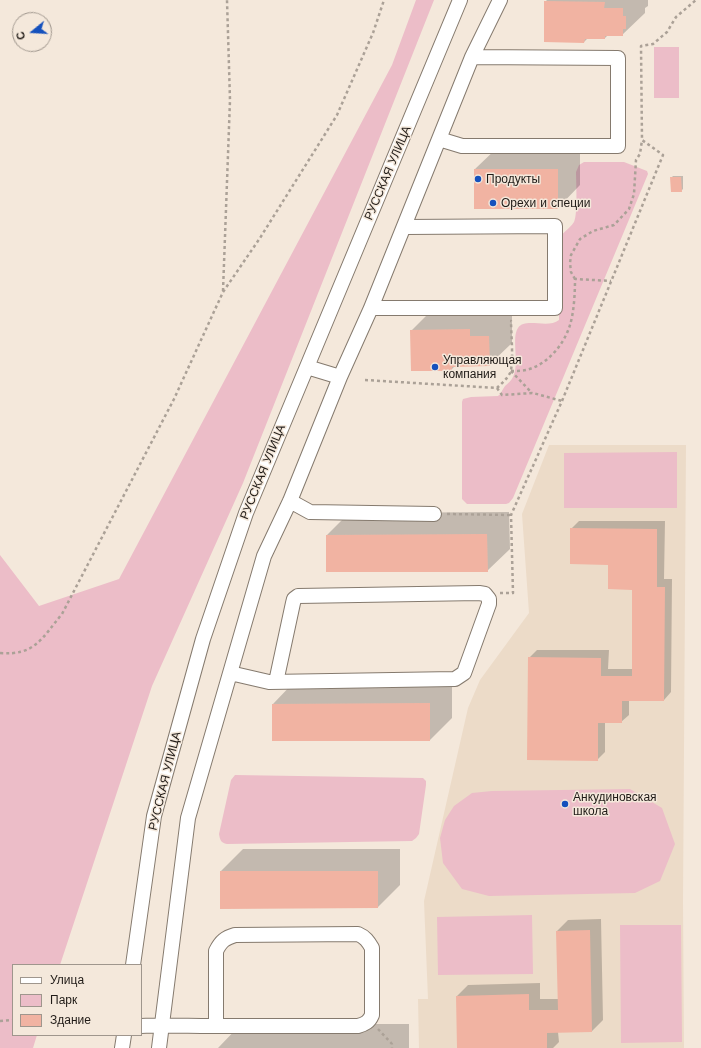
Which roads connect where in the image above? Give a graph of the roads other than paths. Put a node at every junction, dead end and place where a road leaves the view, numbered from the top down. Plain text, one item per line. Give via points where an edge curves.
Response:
1 (460, 0) edge
2 (500, 0) edge
3 (472, 57) junction
4 (439, 139) junction
5 (405, 227) junction
6 (371, 308) junction
7 (307, 367) junction
8 (340, 377) junction
9 (290, 501) junction
10 (434, 514) road end
11 (230, 673) junction
12 (276, 682) junction
13 (133, 964) edge
14 (161, 1025) junction
15 (142, 1026) edge
16 (216, 1026) junction
17 (124, 1036) edge
18 (122, 1048) edge
19 (158, 1048) edge

1 - 7 street, РУССКАЯ УЛИЦА
2 - 3 street
3 - 4 street
3 - 4 street via 618,58 618,146 462,146
4 - 5 street
5 - 6 street
5 - 6 street via 555,226 555,308
6 - 8 street
7 - 8 street
7 - 13 street, РУССКАЯ УЛИЦА via 246,512 203,639 154,816
8 - 9 street
9 - 10 street via 310,512
9 - 11 street via 264,556
11 - 12 street
11 - 14 street via 188,818
12 - 12 street via 455,679 464,673 489,599 485,594 479,593 298,596 294,599
14 - 15 street
14 - 16 street
14 - 19 street
16 - 16 street via 216,951 227,937 358,934 369,942 372,948 372,1015 365,1024
17 - 18 street

